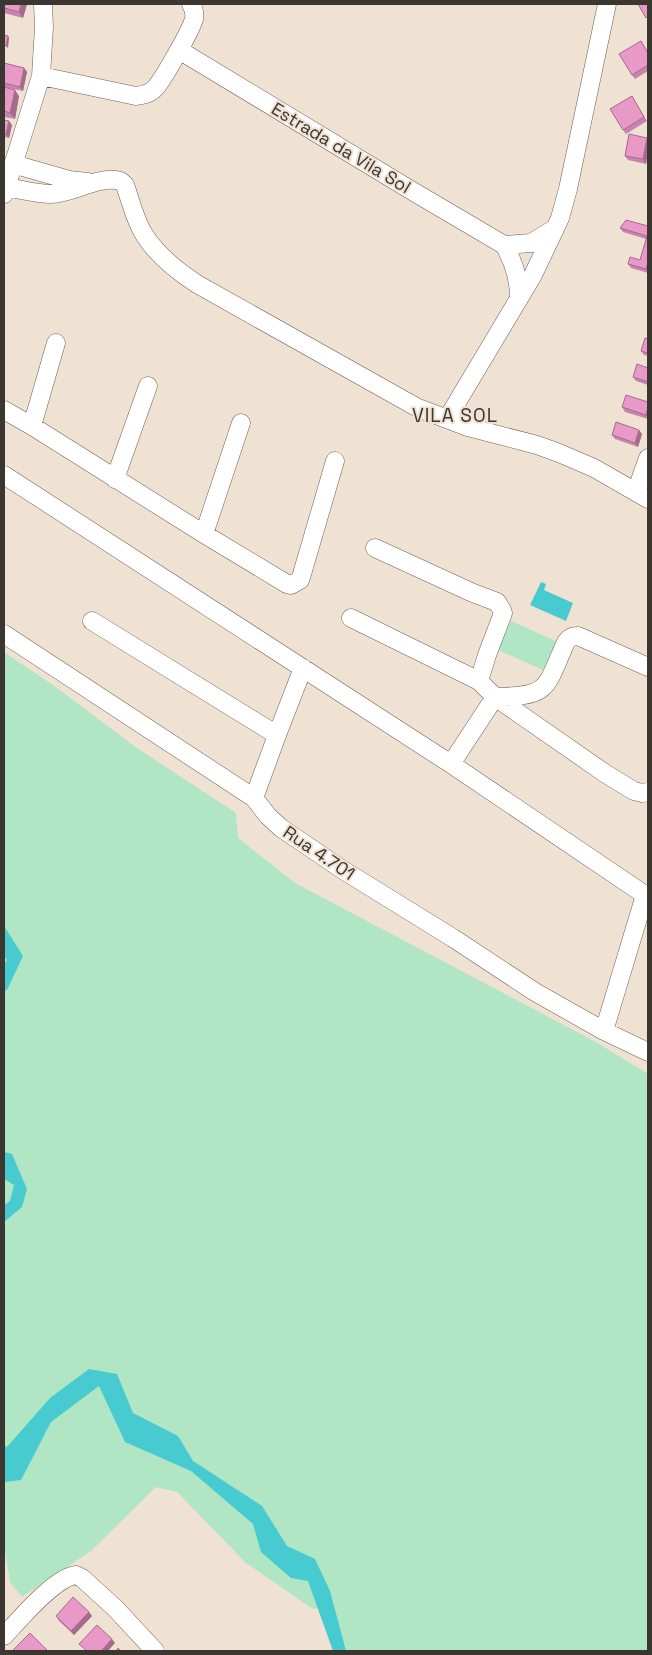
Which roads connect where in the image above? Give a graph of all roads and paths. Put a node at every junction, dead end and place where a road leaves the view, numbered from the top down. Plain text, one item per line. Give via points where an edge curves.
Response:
1 (43, 4) edge
2 (191, 4) edge
3 (607, 4) edge
4 (179, 50) junction
5 (41, 76) junction
6 (13, 164) junction
7 (96, 183) junction
8 (5, 190) edge
9 (555, 229) junction
10 (504, 244) junction
11 (519, 298) junction
12 (56, 343) dead end
13 (148, 386) dead end
14 (4, 410) edge
15 (446, 418) junction
16 (242, 423) dead end
17 (32, 426) junction
18 (648, 458) edge
19 (335, 461) dead end
20 (4, 475) edge
21 (115, 479) junction
22 (642, 495) edge
23 (204, 534) junction
24 (376, 548) dead end
25 (351, 618) dead end
26 (92, 621) dead end
27 (4, 634) edge
28 (648, 667) edge
29 (303, 668) junction
30 (480, 682) junction
31 (495, 697) junction
32 (277, 735) junction
33 (451, 764) junction
34 (648, 792) edge
35 (254, 798) junction
36 (646, 896) edge
37 (604, 1031) junction
38 (648, 1052) edge
39 (4, 1636) edge
40 (155, 1651) edge

1 - 5 street
2 - 4 street via 194,21
3 - 9 street via 568,190
4 - 5 street via 156,88 144,95
4 - 10 street, Estrada da Vila Sol
5 - 6 street
6 - 7 street via 70,180
6 - 8 street
7 - 8 street via 50,194
7 - 15 street via 115,179 125,185 144,236 183,274 418,408
9 - 10 street via 531,243
9 - 11 street
10 - 11 street via 517,275
11 - 15 street
12 - 17 street
13 - 21 street
14 - 17 street
15 - 22 street via 559,453
16 - 23 street
17 - 21 street
18 - 22 street
19 - 23 street via 302,574 295,583 287,584
20 - 29 street
21 - 23 street
24 - 30 street via 497,602 503,613
25 - 30 street
26 - 32 street
27 - 35 street, Rua 4.701
28 - 31 street via 574,636 568,639 551,677 541,690
29 - 32 street
29 - 33 street
30 - 31 street
31 - 33 street
31 - 34 street via 627,787
32 - 35 street
33 - 36 street
35 - 37 street, Rua 4.701 via 281,828 343,870 535,992
36 - 37 street
37 - 38 street, Rua 4.701
39 - 40 street via 52,1588 63,1579 76,1575 115,1608

